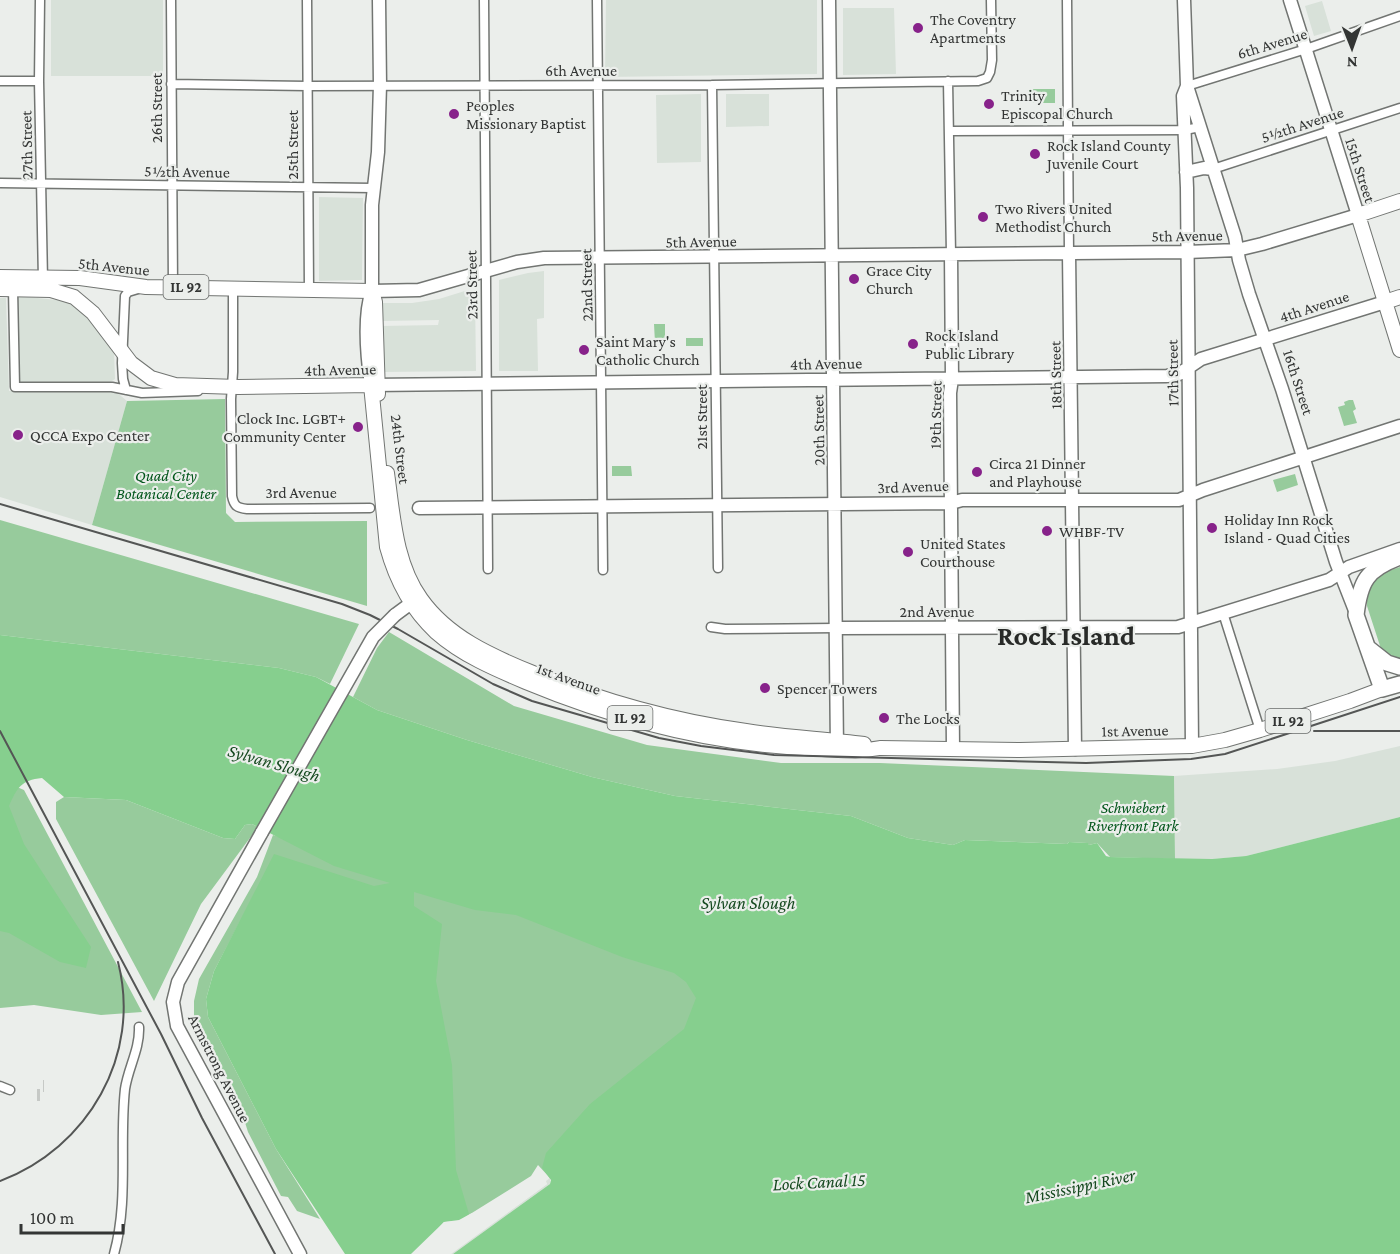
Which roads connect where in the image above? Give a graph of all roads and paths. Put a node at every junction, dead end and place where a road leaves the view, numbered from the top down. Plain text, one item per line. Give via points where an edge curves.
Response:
1 (40, 0) edge
2 (171, 0) edge
3 (307, 0) edge
4 (379, 0) edge
5 (484, 0) edge
6 (597, 0) edge
7 (829, 0) edge
8 (991, 0) edge
9 (1067, 0) edge
10 (1184, 0) edge
11 (1290, 0) edge
12 (1400, 16) edge
13 (1306, 49) junction
14 (0, 81) edge
15 (39, 81) junction
16 (948, 81) junction
17 (830, 83) junction
18 (171, 84) junction
19 (598, 85) junction
20 (712, 85) junction
21 (307, 86) junction
22 (380, 86) junction
23 (485, 86) junction
24 (1187, 86) junction
25 (1400, 108) edge
26 (1200, 127) junction
27 (1185, 130) junction
28 (1331, 130) junction
29 (949, 131) junction
30 (1068, 131) junction
31 (1213, 169) junction
32 (1186, 172) junction
33 (0, 183) edge
34 (42, 183) junction
35 (171, 185) junction
36 (308, 187) junction
37 (373, 188) junction
38 (1400, 201) edge
39 (1358, 215) junction
40 (1237, 250) junction
41 (1187, 252) junction
42 (1069, 253) junction
43 (951, 254) junction
44 (832, 255) junction
45 (600, 257) junction
46 (714, 257) junction
47 (486, 272) junction
48 (0, 277) edge
49 (44, 284) junction
50 (146, 287) junction
51 (173, 287) junction
52 (233, 288) junction
53 (6, 289) edge
54 (309, 289) junction
55 (372, 291) junction
56 (1400, 297) edge
57 (1385, 302) junction
58 (1266, 339) junction
59 (1400, 350) edge
60 (122, 351) junction
61 (1188, 368) junction
62 (1071, 378) junction
63 (952, 379) junction
64 (834, 380) junction
65 (716, 381) junction
66 (602, 382) junction
67 (487, 384) junction
68 (374, 385) junction
69 (213, 386) junction
70 (235, 386) junction
71 (126, 390) junction
72 (1400, 426) edge
73 (1304, 457) junction
74 (1190, 496) junction
75 (1073, 501) junction
76 (951, 503) junction
77 (836, 505) junction
78 (717, 506) junction
79 (603, 507) junction
80 (370, 508) dead end
81 (418, 508) dead end
82 (488, 508) junction
83 (1400, 549) edge
84 (1400, 557) edge
85 (718, 568) dead end
86 (488, 569) dead end
87 (603, 570) dead end
88 (1340, 572) junction
89 (415, 600) junction
90 (1223, 613) junction
91 (1356, 615) junction
92 (1191, 623) junction
93 (711, 627) dead end
94 (953, 627) junction
95 (836, 628) junction
96 (1073, 628) junction
97 (1368, 648) junction
98 (1400, 667) edge
99 (1400, 673) edge
100 (1400, 684) edge
101 (1382, 689) junction
102 (1260, 730) junction
103 (837, 746) junction
104 (1192, 746) junction
105 (953, 749) junction
106 (1075, 749) junction
107 (139, 1027) dead end
108 (0, 1086) edge
109 (10, 1090) dead end
110 (114, 1254) edge
111 (300, 1254) edge

1 - 15 street, 27th Street
2 - 18 street, 26th Street
3 - 21 street, 25th Street
4 - 22 street, 24th Street
5 - 23 street, 23rd Street
6 - 19 street, 22nd Street
7 - 17 street, 20th Street
8 - 16 street, 6th Avenue via 989,75 978,81
9 - 30 street, 18th Street
10 - 24 street, 17th Street
11 - 13 street, 15th Street
12 - 13 street, 6th Avenue
13 - 24 street, 6th Avenue
13 - 28 street, 15th Street
14 - 15 street
15 - 34 street, 27th Street
16 - 17 street, 6th Avenue
16 - 29 street, 19th Street
17 - 20 street, 6th Avenue
17 - 44 street, 20th Street
18 - 21 street, 6th Avenue
18 - 35 street, 26th Street
19 - 20 street, 6th Avenue
19 - 23 street, 6th Avenue
19 - 45 street, 22nd Street
20 - 46 street, 21st Street
21 - 22 street, 6th Avenue
21 - 36 street, 25th Street
22 - 23 street, 6th Avenue
22 - 37 street, 24th Street
23 - 47 street, 23rd Street
24 - 26 street, 16th Street
24 - 27 street, 17th Street via 1183,96
25 - 28 street, 5½th Avenue
26 - 27 street
26 - 31 street, 16th Street
27 - 30 street
27 - 32 street, 17th Street
28 - 31 street, 5½th Avenue
28 - 39 street, 15th Street
29 - 30 street
29 - 43 street, 19th Street
30 - 42 street, 18th Street
31 - 32 street
31 - 40 street, 16th Street
32 - 41 street, 17th Street
33 - 34 street, 5½th Avenue
34 - 35 street, 5½th Avenue
34 - 49 street, 27th Street
35 - 36 street, 5½th Avenue
35 - 51 street, 26th Street
36 - 37 street, 5½th Avenue
36 - 54 street, 25th Street
37 - 55 street, 24th Street
38 - 39 main road, 5th Avenue
39 - 40 street, 5th Avenue
39 - 57 main road, 15th Street
40 - 41 street, 5th Avenue
40 - 58 street, 16th Street
41 - 42 street, 5th Avenue
41 - 61 street, 17th Street
42 - 43 street, 5th Avenue
42 - 62 street, 18th Street
43 - 44 street, 5th Avenue
43 - 63 street, 19th Street
44 - 46 street, 5th Avenue
44 - 64 street, 20th Street
45 - 46 street, 5th Avenue
45 - 47 street, 5th Avenue via 529,260
45 - 66 street, 22nd Street
46 - 65 street, 21st Street
47 - 55 street, 5th Avenue via 419,290
47 - 67 street, 23rd Street
48 - 49 main road, 5th Avenue / IL 92
49 - 50 main road, 5th Avenue / IL 92 via 86,278
49 - 53 main road, 5th Avenue / IL 92
49 - 60 main road, 5th Avenue / IL 92 via 84,304
50 - 51 main road, 5th Avenue / IL 92
50 - 60 street via 125,296
51 - 52 main road, 5th Avenue / IL 92
52 - 54 main road, 5th Avenue / IL 92
52 - 70 street
53 - 71 street via 15,387
54 - 55 main road, 5th Avenue / IL 92
55 - 68 main road, 24th Street / IL 92
56 - 57 main road, 4th Avenue
57 - 58 street, 4th Avenue
57 - 59 main road, 15th Street
58 - 61 street, 4th Avenue via 1201,359
58 - 73 street, 16th Street
60 - 69 main road, 5th Avenue / IL 92 via 151,378 175,385
60 - 71 street
61 - 62 street, 4th Avenue via 1167,376
61 - 74 street, 17th Street
62 - 63 street, 4th Avenue
62 - 75 street, 18th Street
63 - 64 street, 4th Avenue
63 - 76 street, 19th Street
64 - 65 street, 4th Avenue
64 - 77 street, 20th Street
65 - 66 street, 4th Avenue
65 - 78 street, 21st Street
66 - 67 street, 4th Avenue
66 - 79 street, 22nd Street
67 - 68 street, 4th Avenue
67 - 82 street, 23rd Street
68 - 70 main road, 4th Avenue / IL 92
68 - 89 main road, 24th Street / IL 92 via 387,547 393,570
69 - 70 main road, 5th Avenue / IL 92
69 - 71 street via 186,392
70 - 80 street, 3rd Avenue via 232,496 236,507
72 - 73 street, 3rd Avenue
73 - 74 street, 3rd Avenue
73 - 88 street, 16th Street
74 - 75 street, 3rd Avenue via 1175,500
74 - 92 street, 17th Street
75 - 76 street, 3rd Avenue
75 - 96 street, 18th Street
76 - 77 street, 3rd Avenue
76 - 94 street, 19th Street
77 - 78 street, 3rd Avenue
77 - 95 street, 20th Street
78 - 79 street, 3rd Avenue
78 - 85 street, 21st Street
79 - 82 street, 3rd Avenue
79 - 87 street, 22nd Street
81 - 82 street, 3rd Avenue
82 - 86 street, 23rd Street
83 - 88 street, 2nd Avenue
84 - 91 highway via 1369,573
88 - 90 street, 2nd Avenue via 1329,580
88 - 91 street, 16th Street
89 - 103 main road, 1st Avenue / IL 92 via 437,633 462,651 581,703 710,737 772,745
89 - 111 street, Armstrong Avenue, bridge via 378,630 357,664 178,982 173,1002 178,1029
90 - 92 street, 2nd Avenue
90 - 102 street
91 - 97 highway, 16th Street
92 - 96 street, 2nd Avenue via 1178,627
92 - 104 street, 17th Street
93 - 95 street, 2nd Avenue
94 - 95 street, 2nd Avenue
94 - 96 street, 2nd Avenue
94 - 105 street, 19th Street
95 - 103 street, 20th Street
96 - 106 street, 18th Street
97 - 98 highway via 1387,663
97 - 101 highway, 16th Street
99 - 101 highway, 1st Avenue / IL 92
100 - 101 highway, 1st Avenue / IL 92
101 - 102 main road, 1st Avenue / IL 92
102 - 104 main road, 1st Avenue / IL 92
103 - 105 main road, 1st Avenue / IL 92 via 863,752 880,748
104 - 106 main road, 1st Avenue / IL 92
105 - 106 main road, 1st Avenue / IL 92
107 - 110 street via 125,1089 122,1210
108 - 109 street

